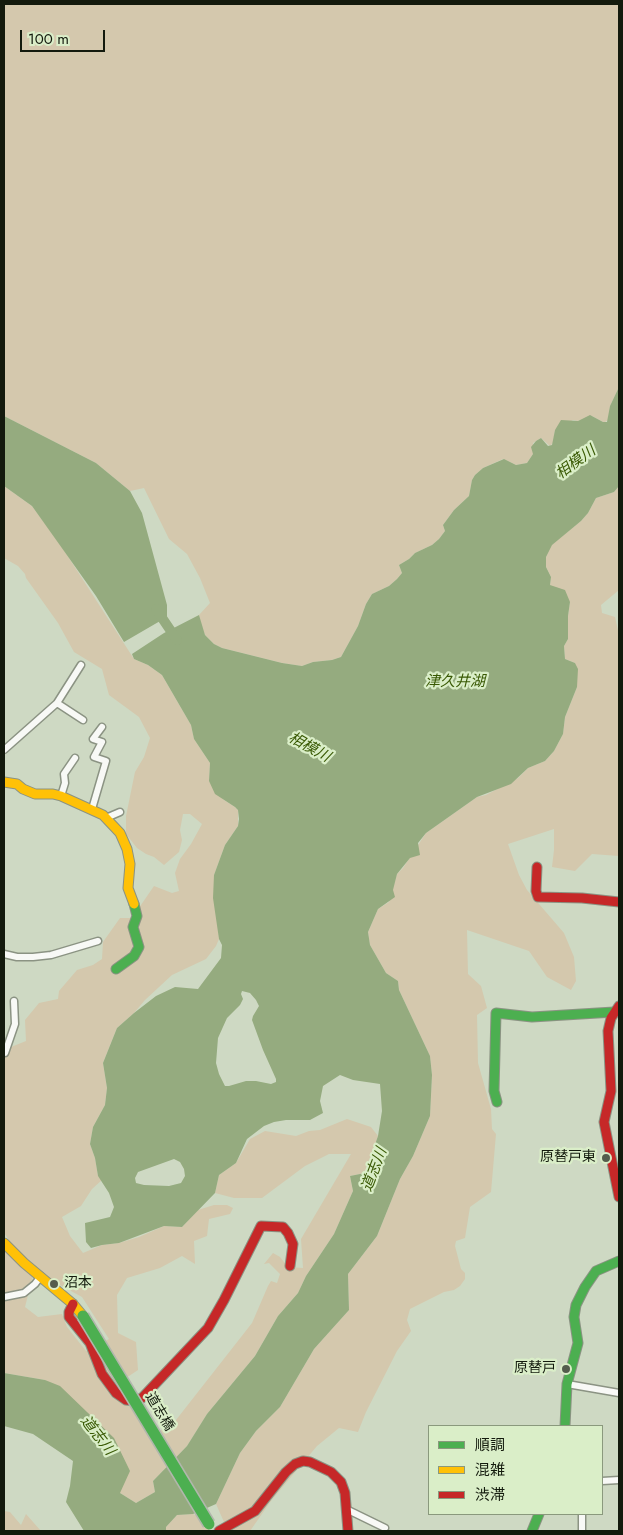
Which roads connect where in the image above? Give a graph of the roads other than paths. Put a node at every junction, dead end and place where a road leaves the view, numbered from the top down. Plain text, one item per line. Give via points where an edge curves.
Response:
1 (81, 666) dead end
2 (57, 703) junction
3 (83, 720) dead end
4 (102, 727) dead end
5 (4, 750) edge
6 (75, 758) dead end
7 (4, 782) edge
8 (61, 796) junction
9 (92, 809) junction
10 (120, 812) dead end
11 (106, 818) junction
12 (537, 867) dead end
13 (619, 902) edge
14 (98, 941) dead end
15 (4, 954) edge
16 (116, 969) dead end
17 (14, 1001) dead end
18 (617, 1009) edge
19 (4, 1053) edge
20 (497, 1102) dead end
21 (619, 1197) edge
22 (4, 1243) edge
23 (619, 1261) edge
24 (290, 1266) dead end
25 (41, 1276) junction
26 (4, 1296) edge
27 (73, 1304) junction
28 (567, 1384) junction
29 (619, 1393) edge
30 (565, 1425) edge
31 (619, 1480) edge
32 (603, 1481) edge
33 (346, 1509) junction
34 (539, 1515) edge
35 (582, 1515) edge
36 (211, 1528) edge
37 (385, 1528) dead end
38 (219, 1531) edge
39 (348, 1531) edge
40 (532, 1531) edge
41 (582, 1531) edge

1 - 2 street
2 - 3 street
2 - 5 street
4 - 9 street via 93,739 102,742 94,757 106,760
6 - 8 street via 64,774
7 - 8 main road via 17,784 35,794
8 - 9 main road
9 - 11 main road
10 - 11 street
11 - 16 main road via 120,833 130,864 128,888 136,908 134,927 140,947 134,956
12 - 13 main road via 538,897
14 - 15 street via 51,955 17,957
17 - 19 street via 15,1024
18 - 20 main road via 542,1017 496,1013 494,1091
18 - 21 main road via 608,1031 611,1091 604,1122
22 - 25 main road, 道志橋
23 - 28 main road via 596,1271 578,1299 574,1317 578,1343
24 - 27 main road via 294,1244 288,1233 283,1227 261,1226 208,1328 142,1398 134,1401 116,1393 102,1374 90,1344 69,1317
25 - 26 street via 24,1293
25 - 27 main road, 道志橋
27 - 36 main road, 道志橋, bridge
28 - 29 street
28 - 30 main road
31 - 32 street
33 - 37 street
33 - 38 main road via 344,1490 337,1477 318,1465 303,1461 286,1472 255,1511
33 - 39 main road
34 - 40 main road
35 - 41 street

